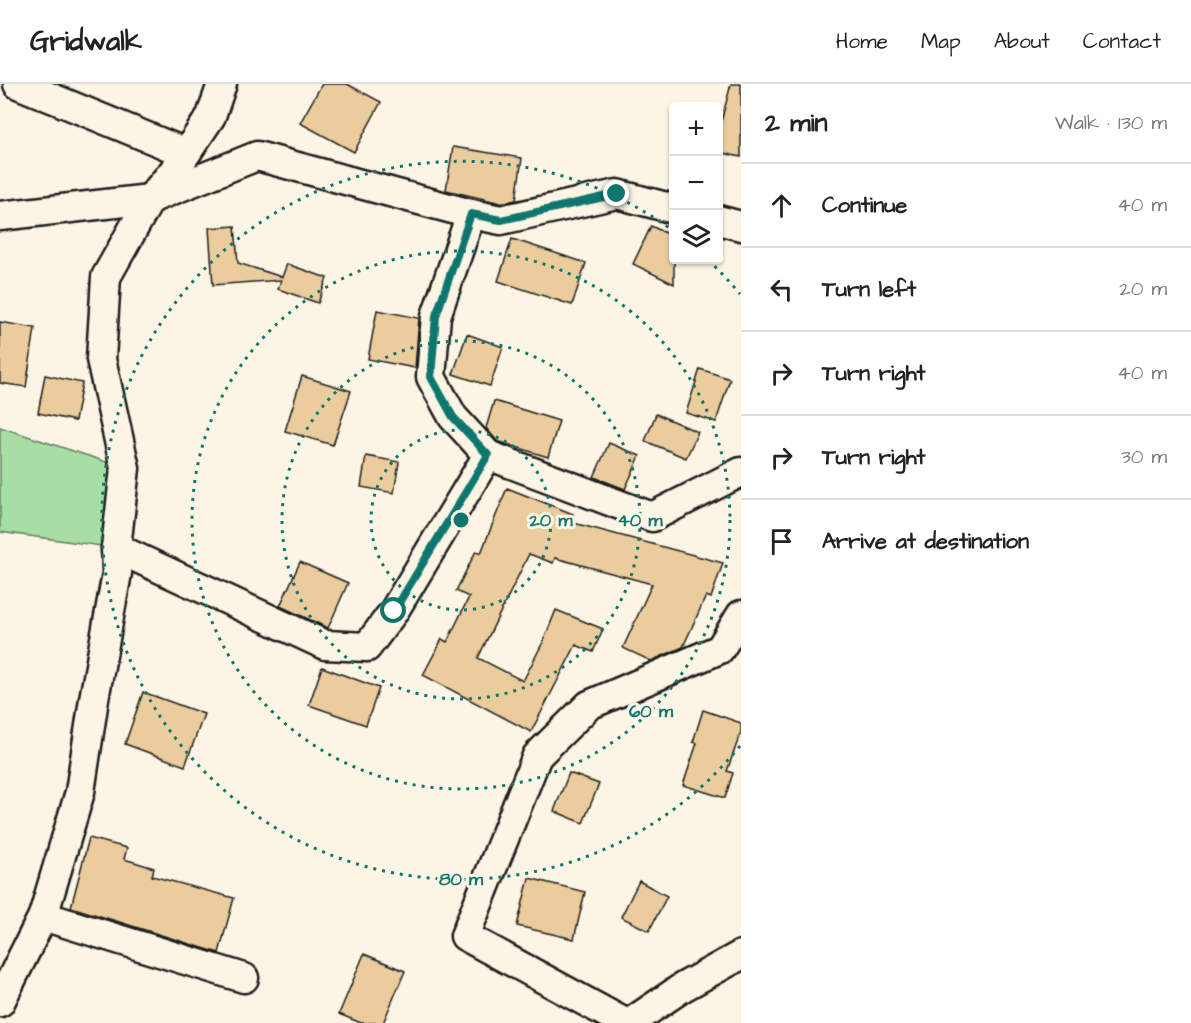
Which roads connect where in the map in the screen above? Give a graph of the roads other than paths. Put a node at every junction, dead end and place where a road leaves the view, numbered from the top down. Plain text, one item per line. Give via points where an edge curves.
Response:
1 (18, 84) edge
2 (222, 84) edge
3 (186, 153) junction
4 (150, 199) junction
5 (669, 208) edge
6 (471, 214) junction
7 (0, 216) edge
8 (723, 221) edge
9 (741, 226) edge
10 (488, 455) junction
11 (741, 472) edge
12 (116, 548) junction
13 (741, 615) edge
14 (43, 916) junction
15 (741, 955) edge
16 (244, 978) dead end
17 (0, 1002) edge
18 (628, 1023) edge

1 - 3 street
2 - 3 street via 211,116
3 - 4 street
4 - 6 street via 257,156
4 - 7 street
4 - 12 street via 106,277 101,359 125,468
5 - 6 street via 617,194 501,220
6 - 10 street via 436,316 431,377 453,417
8 - 9 street
10 - 11 street via 652,517
10 - 12 street via 368,647 325,645
12 - 14 street via 117,573 80,792
13 - 18 street via 720,649 589,705 537,756 465,936
14 - 16 street
14 - 17 street
15 - 18 street

